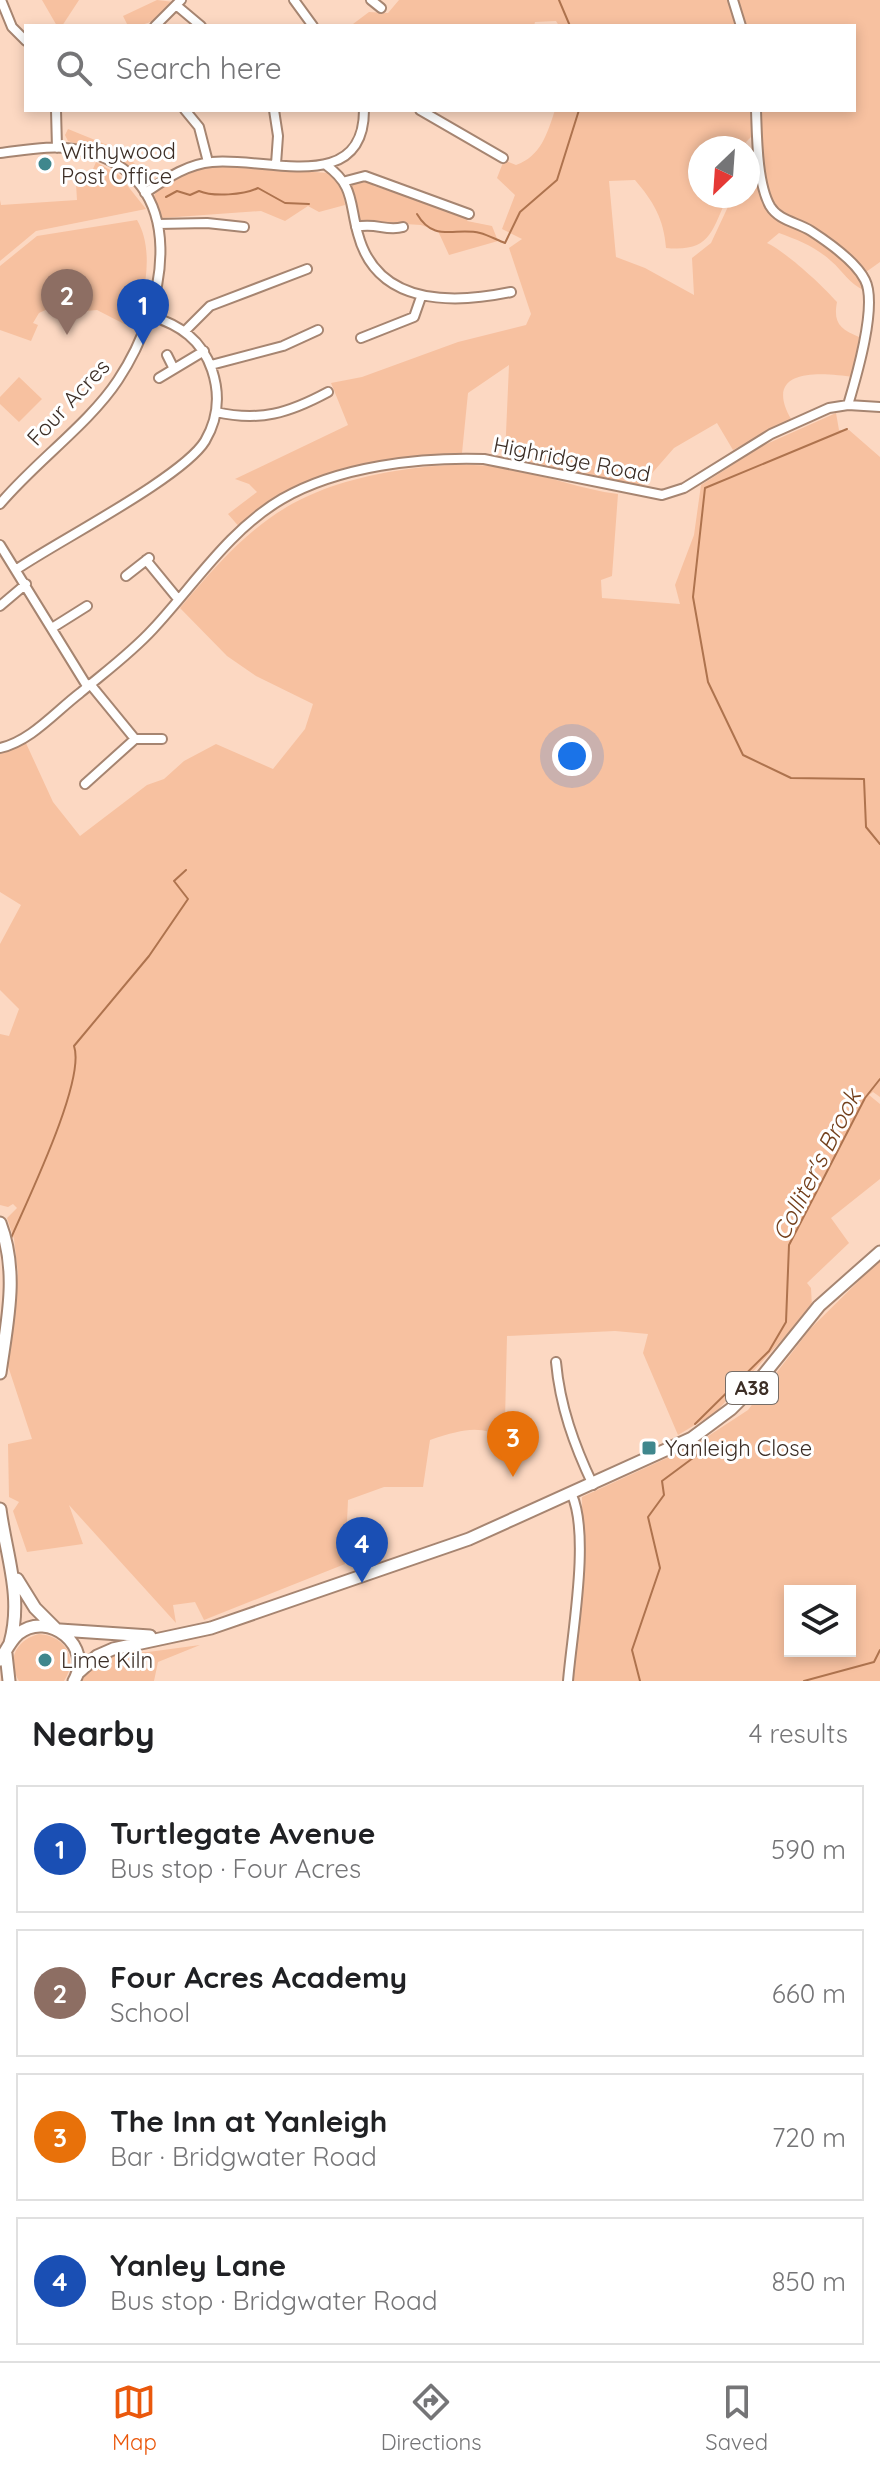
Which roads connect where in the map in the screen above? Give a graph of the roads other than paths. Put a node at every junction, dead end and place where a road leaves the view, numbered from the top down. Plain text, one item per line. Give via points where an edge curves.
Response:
1 (1, 0) edge
2 (294, 0) edge
3 (733, 0) edge
4 (178, 2) edge
5 (157, 24) edge
6 (199, 24) edge
7 (312, 24) edge
8 (740, 24) edge
9 (24, 39) edge
10 (56, 112) edge
11 (187, 112) edge
12 (274, 112) edge
13 (364, 112) edge
14 (424, 112) edge
15 (756, 112) edge
16 (57, 148) junction
17 (0, 153) edge
18 (501, 154) dead end
19 (208, 162) junction
20 (276, 164) junction
21 (326, 165) junction
22 (346, 181) junction
23 (145, 193) junction
24 (469, 214) dead end
25 (158, 224) junction
26 (244, 227) dead end
27 (356, 227) junction
28 (403, 227) dead end
29 (307, 269) dead end
30 (511, 292) dead end
31 (421, 297) junction
32 (151, 316) junction
33 (318, 330) dead end
34 (185, 331) junction
35 (361, 338) dead end
36 (204, 351) junction
37 (167, 355) dead end
38 (211, 365) junction
39 (174, 369) junction
40 (159, 378) dead end
41 (328, 392) dead end
42 (848, 405) junction
43 (880, 407) edge
44 (216, 412) junction
45 (0, 486) edge
46 (9, 493) junction
47 (0, 504) edge
48 (0, 545) edge
49 (17, 569) junction
50 (126, 576) dead end
51 (26, 584) junction
52 (178, 599) junction
53 (0, 606) edge
54 (87, 606) dead end
55 (52, 628) junction
56 (89, 685) junction
57 (135, 739) junction
58 (162, 739) dead end
59 (0, 748) edge
60 (85, 784) dead end
61 (0, 1223) edge
62 (880, 1252) edge
63 (556, 1362) dead end
64 (0, 1373) edge
65 (593, 1485) junction
66 (572, 1495) junction
67 (0, 1509) edge
68 (13, 1571) junction
69 (57, 1629) junction
70 (181, 1635) junction
71 (5, 1651) edge
72 (76, 1677) edge
73 (9, 1681) edge
74 (568, 1681) edge

1 - 9 street via 12,27
2 - 7 street
3 - 8 street
4 - 5 street
4 - 6 street
10 - 16 street
11 - 19 street via 199,127
12 - 20 street
13 - 21 street via 354,146
14 - 18 street
15 - 42 street via 769,204 777,215 813,232 867,282 861,355
16 - 17 street, Four Acres
16 - 23 street, Four Acres via 104,158
19 - 20 street
19 - 23 street via 186,168
20 - 21 street
21 - 22 street
22 - 24 street via 365,176
22 - 27 street
23 - 25 street, Four Acres
25 - 26 street
25 - 32 street, Four Acres via 161,260
27 - 28 street
27 - 31 street via 380,274
29 - 34 street via 210,306
30 - 31 street via 458,299
31 - 35 street via 414,317
32 - 34 street
32 - 46 street, Four Acres via 108,393
33 - 38 street via 303,343
34 - 36 street
36 - 38 street
36 - 39 street
37 - 39 street
38 - 44 street
39 - 40 street
41 - 44 street via 276,416
42 - 43 street, Highridge Road
42 - 52 street, Highridge Road via 771,434 684,488 662,495 460,458 370,469 324,482 270,508
44 - 49 street via 204,442 188,461
45 - 46 street
46 - 47 street, Four Acres
48 - 49 street
49 - 51 street
50 - 52 street via 148,559
51 - 53 street
51 - 55 street
52 - 56 street, Highridge Road via 135,648
54 - 55 street
55 - 56 street
56 - 57 street
56 - 59 street, Highridge Road via 26,737
57 - 58 street
57 - 60 street
61 - 64 highway via 11,1287
62 - 65 highway, A38 via 819,1306 731,1409 692,1438
63 - 65 street via 573,1439
65 - 66 highway, A38
66 - 70 highway, A38 via 469,1539
66 - 74 street via 579,1528
67 - 68 highway
68 - 69 highway via 30,1601
68 - 71 highway via 16,1612
69 - 70 highway, A38 via 106,1636
69 - 71 highway via 29,1628
69 - 72 highway via 75,1649
70 - 72 highway, A38 via 105,1652
71 - 73 highway

